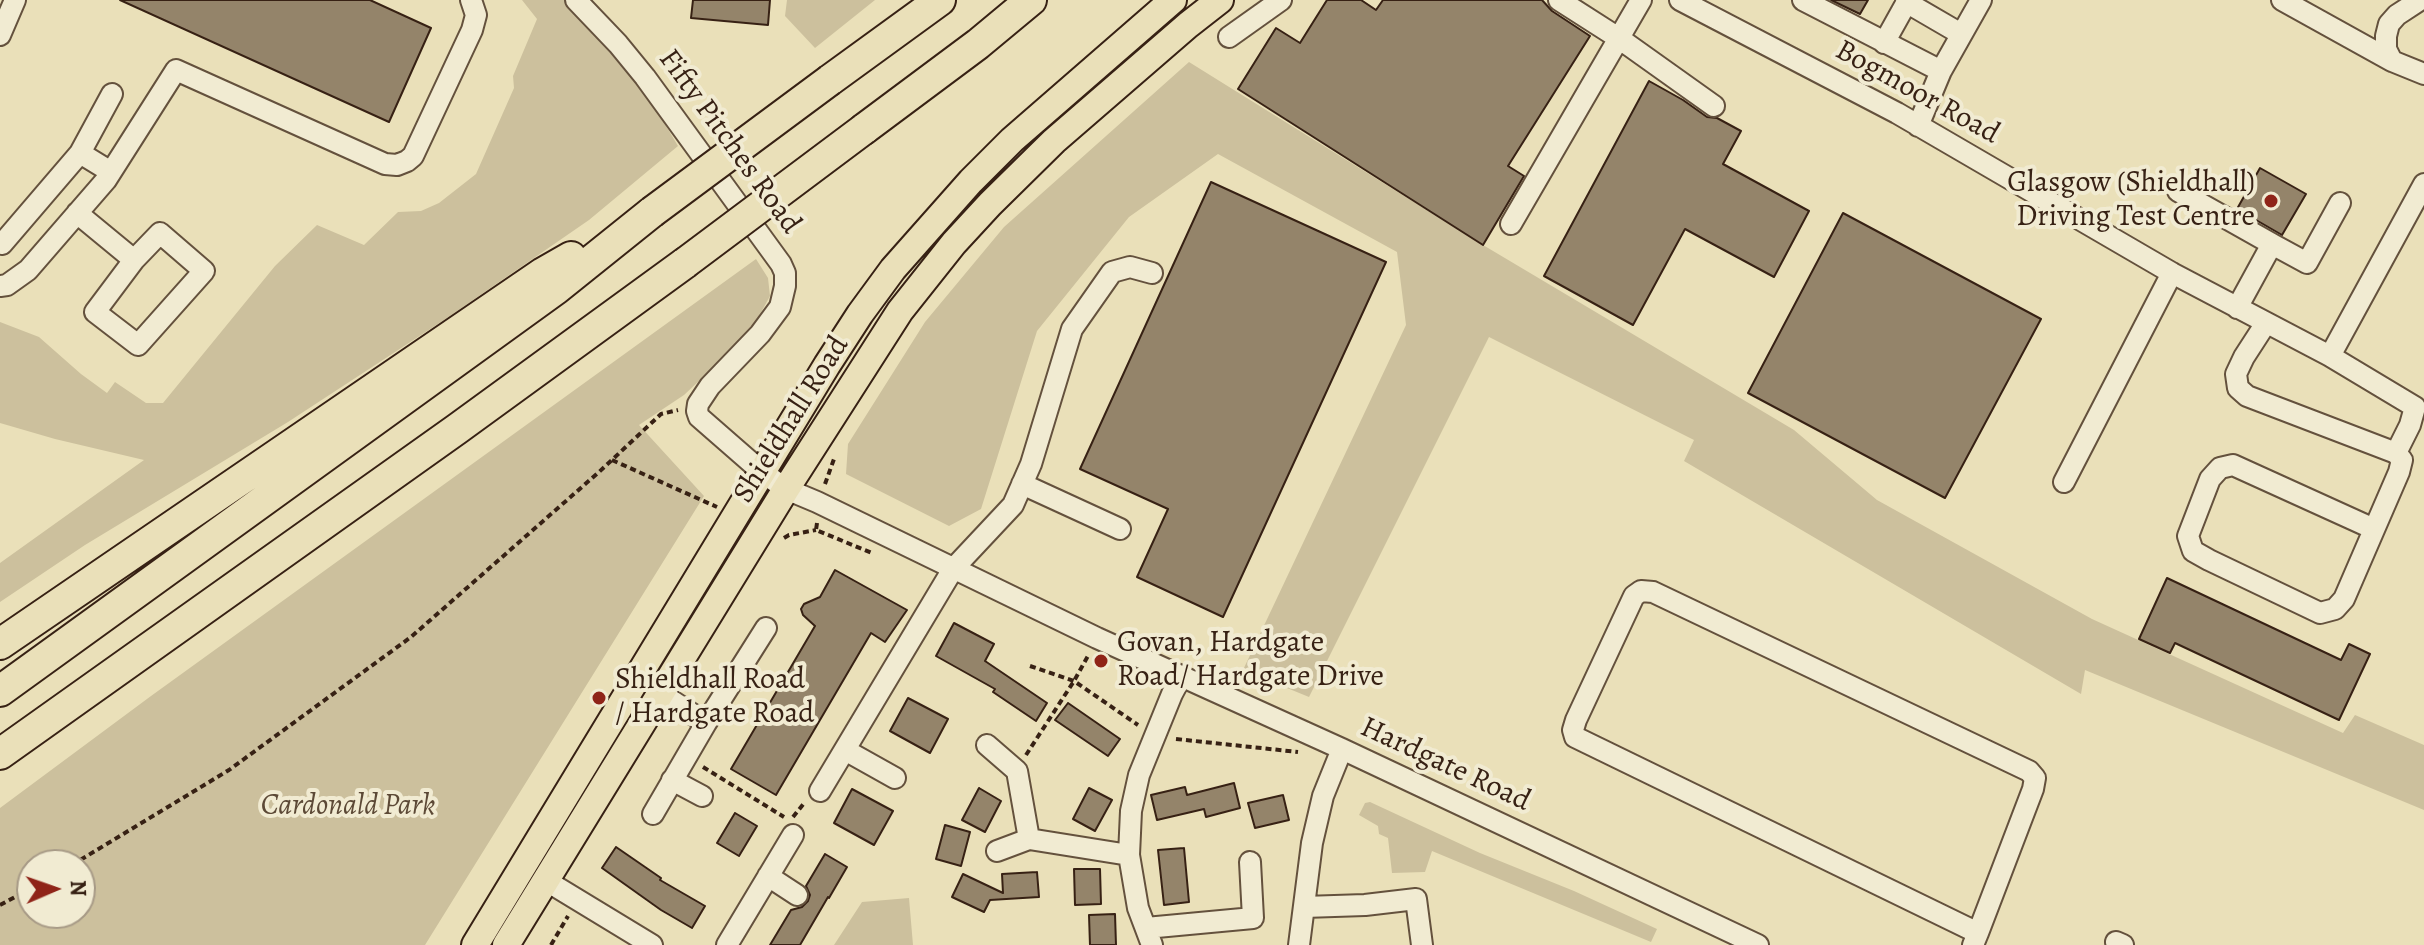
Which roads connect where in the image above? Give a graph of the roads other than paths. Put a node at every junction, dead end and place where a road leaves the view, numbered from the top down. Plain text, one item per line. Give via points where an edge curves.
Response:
1 (15, 0) edge
2 (471, 0) edge
3 (576, 0) edge
4 (1031, 0) edge
5 (1173, 0) edge
6 (1220, 0) edge
7 (1281, 0) edge
8 (1559, 0) edge
9 (1641, 0) edge
10 (1680, 0) edge
11 (1803, 0) edge
12 (1981, 0) edge
13 (2282, 0) edge
14 (2420, 0) edge
15 (939, 1) edge
16 (1907, 1) edge
17 (1961, 34) junction
18 (0, 35) edge
19 (1229, 37) dead end
20 (1620, 39) junction
21 (1884, 43) junction
22 (2392, 61) junction
23 (1941, 71) junction
24 (2424, 74) edge
25 (112, 94) dead end
26 (1714, 106) dead end
27 (1918, 126) junction
28 (80, 153) junction
29 (111, 172) junction
30 (2424, 184) edge
31 (2178, 191) dead end
32 (2340, 203) dead end
33 (652, 212) junction
34 (77, 213) junction
35 (1511, 224) dead end
36 (2, 244) edge
37 (2272, 244) junction
38 (134, 260) junction
39 (1152, 273) dead end
40 (2172, 273) junction
41 (0, 286) edge
42 (2237, 308) junction
43 (2266, 323) junction
44 (2330, 356) junction
45 (2396, 453) junction
46 (762, 472) junction
47 (2064, 482) dead end
48 (1022, 484) junction
49 (786, 489) junction
50 (1120, 529) dead end
51 (2374, 529) junction
52 (953, 569) junction
53 (766, 628) dead end
54 (0, 644) edge
55 (1181, 677) junction
56 (100, 684) junction
57 (0, 691) edge
58 (660, 693) junction
59 (706, 723) junction
60 (987, 745) dead end
61 (1342, 749) junction
62 (845, 750) junction
63 (0, 754) edge
64 (0, 761) edge
65 (895, 778) dead end
66 (672, 780) junction
67 (820, 791) road end
68 (702, 796) dead end
69 (653, 814) dead end
70 (793, 835) dead end
71 (1029, 839) junction
72 (997, 851) dead end
73 (1129, 855) junction
74 (1250, 862) dead end
75 (768, 876) junction
76 (545, 880) junction
77 (797, 895) dead end
78 (1304, 907) junction
79 (1149, 936) edge
80 (1728, 939) edge
81 (1976, 939) edge
82 (475, 945) edge
83 (506, 945) edge
84 (652, 945) edge
85 (727, 945) edge
86 (1299, 945) edge
87 (1422, 945) edge
88 (1758, 945) edge

1 - 18 street
2 - 29 street via 476,15 472,30 407,161 385,164 176,70
3 - 46 street, Fifty Pitches Road via 645,77 785,273 780,307 710,386 697,411
4 - 56 highway, bridge via 685,263
5 - 46 main road, Shieldhall Road via 1012,140 893,269
6 - 49 main road, Shieldhall Road via 1054,141 990,204 928,275 870,354
7 - 19 street
8 - 20 street
9 - 20 street
10 - 27 street, Bogmoor Road
11 - 21 street
12 - 17 street
13 - 22 street
14 - 22 street via 2389,24 2386,49
15 - 33 highway, bridge
16 - 17 street
16 - 21 street
17 - 23 street
20 - 26 street
20 - 35 street
21 - 23 street
22 - 24 street
23 - 27 street
25 - 28 street
27 - 40 street, Bogmoor Road
28 - 29 street
28 - 36 street
29 - 34 street
30 - 44 street
31 - 37 street
32 - 37 street via 2307,263
33 - 54 highway via 543,273
33 - 57 highway via 556,289
34 - 38 street
34 - 41 street via 28,270
37 - 42 street
38 - 38 street via 160,233 204,271 138,345 95,312
39 - 48 street via 1130,267 1112,272 1072,329
40 - 42 street, Bogmoor Road
40 - 47 street
42 - 43 street, Bogmoor Road
43 - 44 street, Bogmoor Road
43 - 45 street via 2236,374 2238,388
44 - 45 street, Bogmoor Road via 2415,407
45 - 51 street via 2402,460 2399,472
46 - 49 street, Hardgate Road
46 - 82 main road, Shieldhall Road
48 - 50 street
48 - 52 street via 1013,505
49 - 52 street, Hardgate Road
49 - 58 main road, Shieldhall Road
51 - 51 street via 2344,599 2335,609 2320,613 2193,551 2188,536 2210,479 2220,468 2233,465
52 - 55 street, Hardgate Road
52 - 62 street
53 - 59 street
55 - 61 street, Hardgate Road
55 - 73 street via 1139,775
56 - 63 highway
56 - 64 highway
58 - 59 street
58 - 76 main road, Shieldhall Road
59 - 66 street
60 - 71 street via 1017,771
61 - 78 street via 1320,807
61 - 80 street, Hardgate Road
62 - 65 street
62 - 67 street
66 - 68 street
66 - 69 street
70 - 75 street
71 - 72 street
71 - 73 street
73 - 79 street
74 - 79 street via 1253,918
75 - 77 street
75 - 85 street
76 - 83 main road, Shieldhall Road
76 - 84 street
78 - 86 street
78 - 87 street via 1416,899
80 - 88 street, Hardgate Road
81 - 81 street via 2033,789 2035,778 2029,771 1653,592 1634,596 1576,720 1575,737

